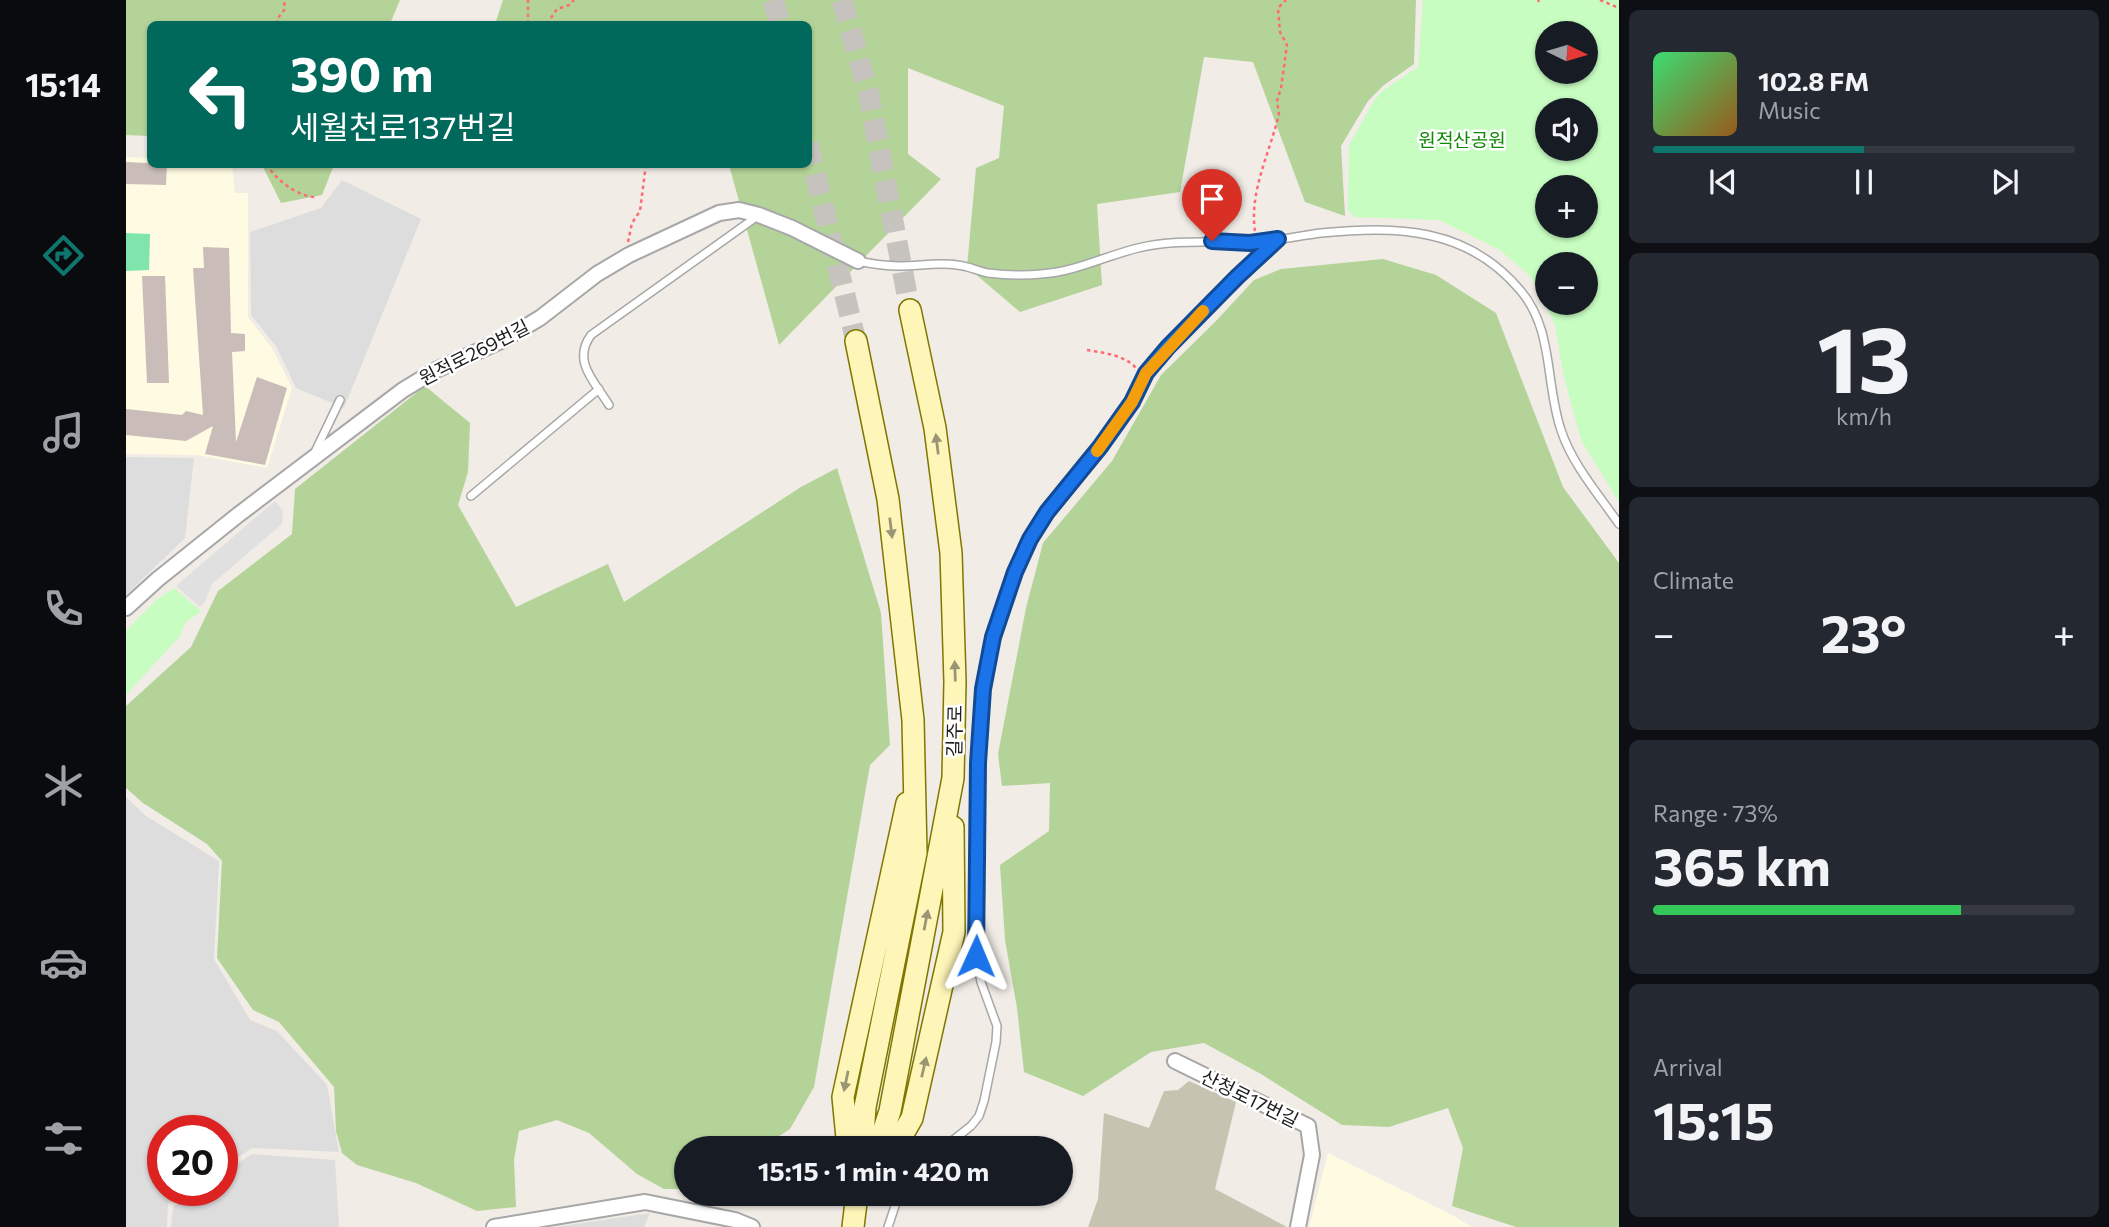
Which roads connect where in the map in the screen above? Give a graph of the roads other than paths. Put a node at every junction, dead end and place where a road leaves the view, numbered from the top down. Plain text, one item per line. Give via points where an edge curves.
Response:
1 (759, 215) junction
2 (1278, 239) junction
3 (858, 261) joint
4 (911, 310) tunnel mouth
5 (856, 341) tunnel mouth
6 (599, 389) junction
7 (340, 400) dead end
8 (608, 405) dead end
9 (308, 461) junction
10 (471, 496) dead end
11 (1619, 524) edge
12 (126, 608) edge
13 (914, 767) junction
14 (953, 778) junction
15 (1175, 1061) dead end
16 (847, 1136) edge
17 (863, 1136) edge
18 (882, 1136) edge
19 (902, 1136) edge
20 (958, 1136) edge
21 (863, 1206) edge
22 (895, 1206) edge
23 (854, 1222) edge
24 (495, 1227) edge
25 (752, 1227) edge
26 (888, 1227) edge
27 (1298, 1227) edge

1 - 3 street, 원적로269번길
1 - 6 lane via 591,335 582,356
1 - 9 street, 원적로269번길 via 739,210 719,213 629,255 540,318 403,390
2 - 3 lane via 1138,248 1074,269 1040,274
2 - 11 lane via 1323,233 1420,232 1458,243 1492,262 1534,310 1561,430
2 - 20 lane via 1146,373 1100,447 1047,512 1015,572 993,637 983,689 978,763 976,956 996,1026 996,1042 979,1116
14 -> 4 main road, 길주로 via 951,553 935,428
5 -> 13 main road, 길주로 via 888,499 913,720
6 - 8 lane
6 - 10 lane
7 - 9 lane
9 - 12 street, 원적로269번길
13 -> 16 main road via 843,1097
13 - 17 main road, 길주로 via 916,853
18 -> 14 main road, 길주로
19 -> 14 main road via 912,1118 954,932
15 - 27 street, 산청로17번길 via 1308,1126 1312,1155
21 - 23 main road
22 - 26 lane
24 - 25 street via 645,1202

